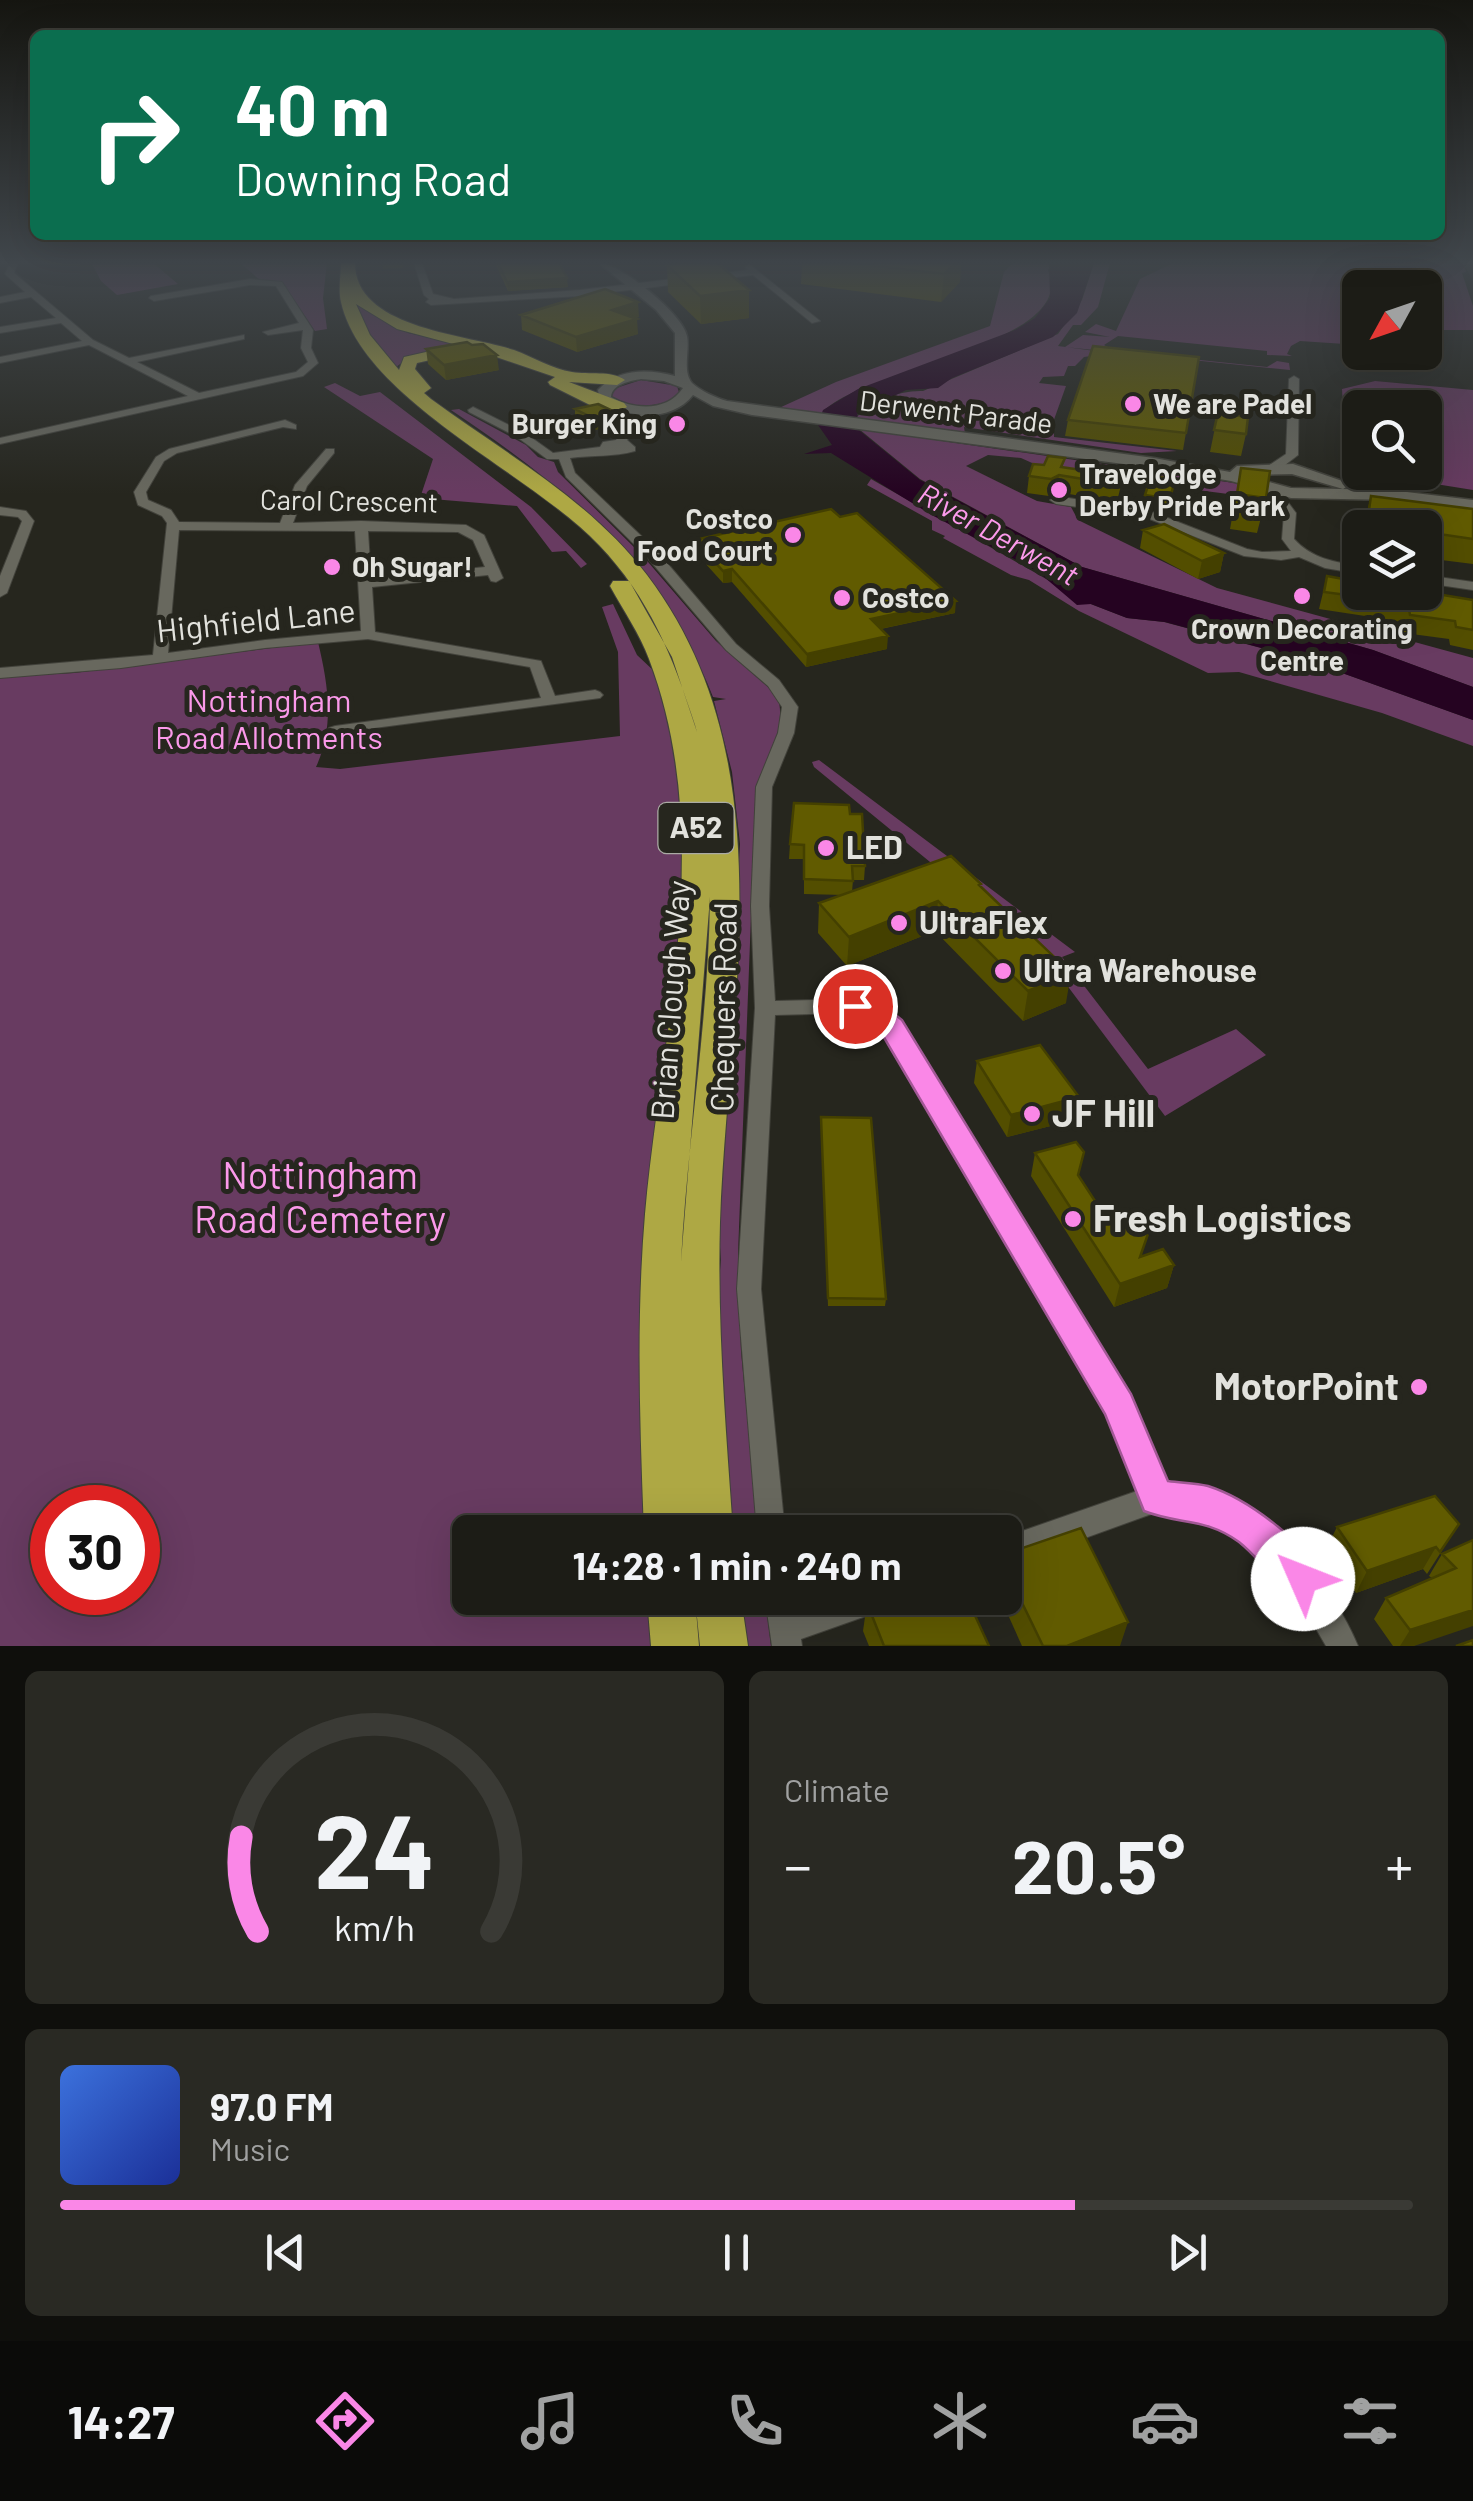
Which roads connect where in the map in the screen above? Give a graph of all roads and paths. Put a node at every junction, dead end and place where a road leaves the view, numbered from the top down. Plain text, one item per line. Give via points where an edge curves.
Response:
1 (87, 340) edge
2 (232, 340) edge
3 (309, 340) edge
4 (349, 340) edge
5 (365, 340) edge
6 (453, 340) edge
7 (671, 340) edge
8 (681, 340) edge
9 (90, 342) junction
10 (682, 350) junction
11 (0, 360) edge
12 (126, 361) junction
13 (638, 376) junction
14 (1294, 379) dead end
15 (617, 380) junction
16 (689, 386) junction
17 (198, 396) junction
18 (620, 407) junction
19 (664, 408) junction
20 (755, 412) junction
21 (460, 413) junction
22 (636, 421) junction
23 (292, 426) dead end
24 (0, 441) edge
25 (330, 452) dead end
26 (1292, 455) junction
27 (564, 458) junction
28 (1270, 478) junction
29 (1313, 484) junction
30 (1056, 500) dead end
31 (1473, 506) edge
32 (7, 512) edge
33 (1290, 513) junction
34 (286, 524) junction
35 (360, 525) junction
36 (173, 526) junction
37 (1300, 553) junction
38 (1342, 567) edge
39 (1442, 581) edge
40 (364, 584) junction
41 (1473, 586) edge
42 (0, 594) edge
43 (368, 635) junction
44 (160, 658) junction
45 (0, 673) edge
46 (595, 696) dead end
47 (550, 702) junction
48 (335, 731) dead end
49 (766, 1008) junction
50 (1157, 1498) junction
51 (665, 1515) edge
52 (710, 1515) edge
53 (769, 1515) edge
54 (1022, 1546) edge
55 (672, 1615) edge
56 (720, 1615) edge
57 (837, 1615) edge
58 (786, 1638) edge
59 (675, 1646) edge
60 (724, 1646) edge
61 (1343, 1646) edge

1 - 9 street
2 - 12 street
3 - 17 street via 313,360 306,371
4 - 51 highway, Brian Clough Way / A52 via 410,405 552,510 590,548 650,634 682,721 696,846 661,1261
5 - 21 highway, Brian Clough Way / A52 via 388,369
6 - 15 highway via 568,376
7 - 10 street
8 - 10 street
9 - 11 street
9 - 12 street
10 - 13 street
10 - 16 street via 681,374
12 - 17 street
13 - 15 street
13 - 16 street, Derwent Parade
14 - 26 street
15 - 18 street via 603,393
16 - 19 street via 685,398
16 - 20 street, Derwent Parade
17 - 24 street
18 - 19 street, Derwent Parade
18 - 21 highway via 484,353 456,349 408,363 407,370
18 - 22 street
19 - 20 street, Derwent Parade
19 - 22 street
20 - 28 street, Derwent Parade
21 - 27 street
21 - 52 highway, Brian Clough Way / A52 via 622,558 677,640 709,725 725,848 700,1234
22 - 27 street via 620,442 631,449
23 - 36 street via 285,422 161,458 139,498 170,515
25 - 34 street via 301,485
26 - 28 street
26 - 29 street
27 - 49 street, Chequers Road via 570,474 790,706 764,787 760,906
28 - 29 street
28 - 29 street
28 - 33 street
29 - 31 street
29 - 33 street
30 - 37 street via 1158,516 1243,552
32 - 42 street via 28,521
33 - 37 street via 1288,539
34 - 35 street, Carol Crescent
34 - 36 street, Carol Crescent
35 - 40 street
35 - 40 street, Carol Crescent via 466,530 481,542 494,574
36 - 44 street
37 - 38 street
39 - 41 street
40 - 43 street
43 - 44 street, Highfield Lane
43 - 47 street, Highfield Lane via 536,664
44 - 45 street, Highfield Lane
46 - 47 street
47 - 48 street
49 - 50 street via 855,1006 888,1021 1119,1405
49 - 53 street, Chequers Road via 749,1288
50 - 54 street
50 - 61 street via 1205,1504 1252,1529 1303,1579
55 - 59 highway
56 - 60 highway
57 - 58 street

